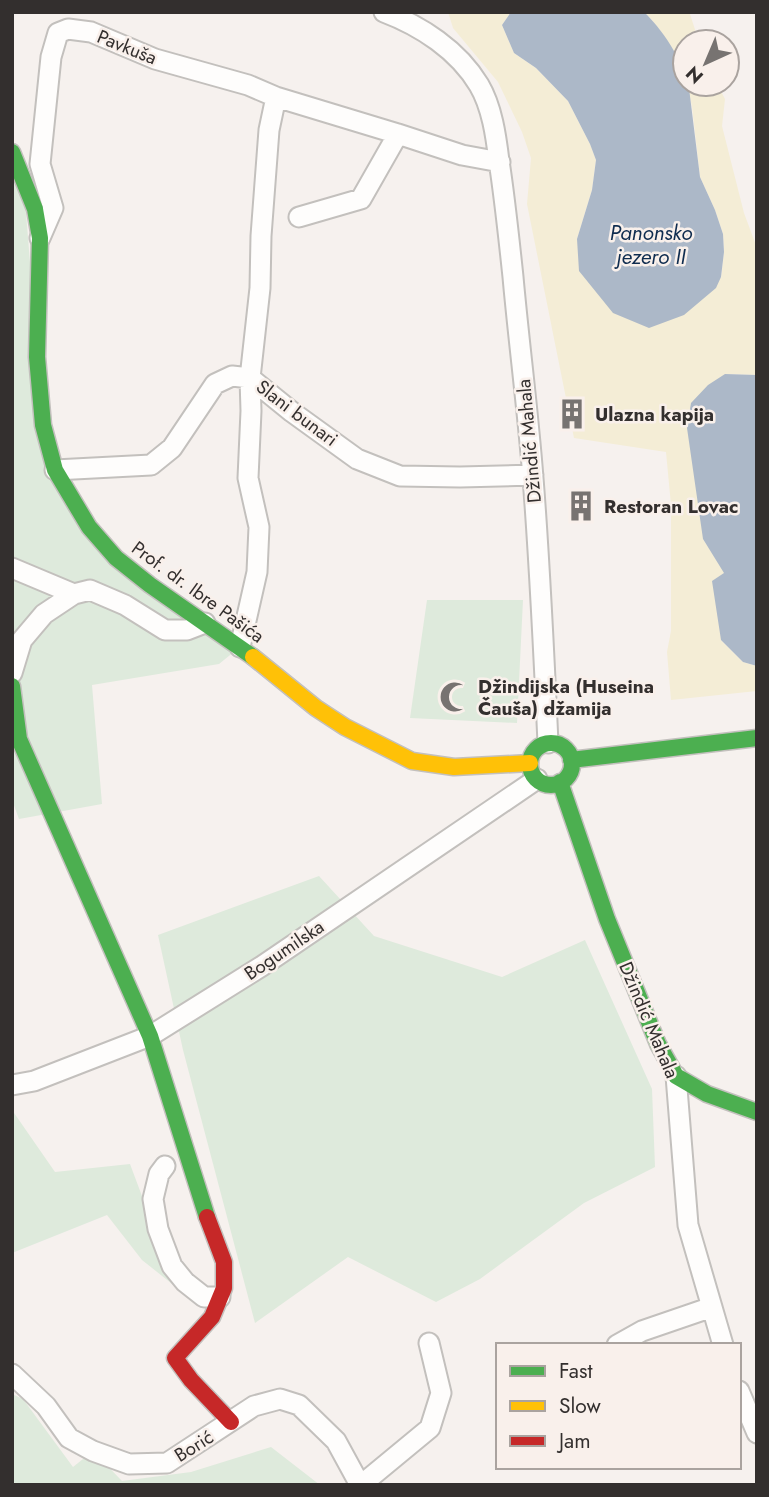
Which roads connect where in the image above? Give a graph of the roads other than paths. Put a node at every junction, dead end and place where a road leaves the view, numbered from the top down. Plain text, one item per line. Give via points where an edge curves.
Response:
1 (384, 12) edge
2 (276, 97) junction
3 (398, 134) junction
4 (12, 152) edge
5 (500, 162) junction
6 (23, 176) junction
7 (12, 197) edge
8 (299, 217) dead end
9 (40, 239) junction
10 (250, 378) junction
11 (55, 470) junction
12 (533, 475) junction
13 (12, 568) edge
14 (74, 594) junction
15 (205, 623) junction
16 (240, 647) junction
17 (12, 673) edge
18 (12, 686) edge
19 (757, 738) edge
20 (548, 743) junction
21 (571, 760) junction
22 (534, 771) junction
23 (560, 782) junction
24 (150, 1036) junction
25 (676, 1076) junction
26 (12, 1085) edge
27 (757, 1112) edge
28 (165, 1166) dead end
29 (220, 1297) junction
30 (712, 1307) junction
31 (429, 1343) dead end
32 (621, 1343) edge
33 (722, 1343) edge
34 (12, 1374) edge
35 (741, 1396) edge
36 (231, 1422) junction
37 (757, 1433) edge
38 (361, 1485) edge

1 - 5 street, Džindić Mahala via 443,43 466,68 488,108
2 - 3 street, Pavkuša
2 - 9 street, Pavkuša via 155,59 92,32 68,29 58,33 51,57 40,164 53,208
2 - 10 street
3 - 5 street, Pavkuša
3 - 8 street via 361,199
4 - 6 street, Prof. dr. Ibre Pašića
5 - 12 street, Džindić Mahala
6 - 7 street
6 - 9 street, Prof. dr. Ibre Pašića
9 - 11 street, Prof. dr. Ibre Pašića via 37,356 43,425
10 - 11 street, Slani bunari via 232,376 215,384 172,448 151,466
10 - 12 street, Slani bunari via 357,458 400,476
10 - 16 street via 248,478 259,527 257,572
11 - 15 street, Prof. dr. Ibre Pašića via 89,527 116,558
12 - 20 street, Džindić Mahala
13 - 14 street
14 - 15 street via 90,590 165,630 187,630
14 - 17 street via 44,614 22,640
15 - 16 street, Prof. dr. Ibre Pašića
16 - 22 street, Prof. dr. Ibre Pašića via 316,708 412,761
18 - 24 street via 19,739
19 - 21 street
20 - 21 street via 567,750
20 - 22 street via 536,749
21 - 23 street via 568,776
22 - 23 street via 550,784
22 - 24 street, Bogumilska via 262,966
23 - 25 street, Džindić Mahala via 607,919 658,1044
24 - 26 street, Bogumilska via 34,1081
24 - 29 street via 224,1262
25 - 27 street via 707,1094
25 - 30 street, Džindić Mahala via 688,1225
28 - 29 street via 153,1199 172,1266 204,1297
29 - 36 street via 212,1317 175,1357
30 - 32 street
30 - 33 street, Džindić Mahala
31 - 38 street via 441,1394 430,1428
34 - 36 street, Borić via 46,1406 69,1438 129,1464 167,1462
35 - 37 street
36 - 38 street, Borić via 254,1406 279,1399 299,1405 336,1441

